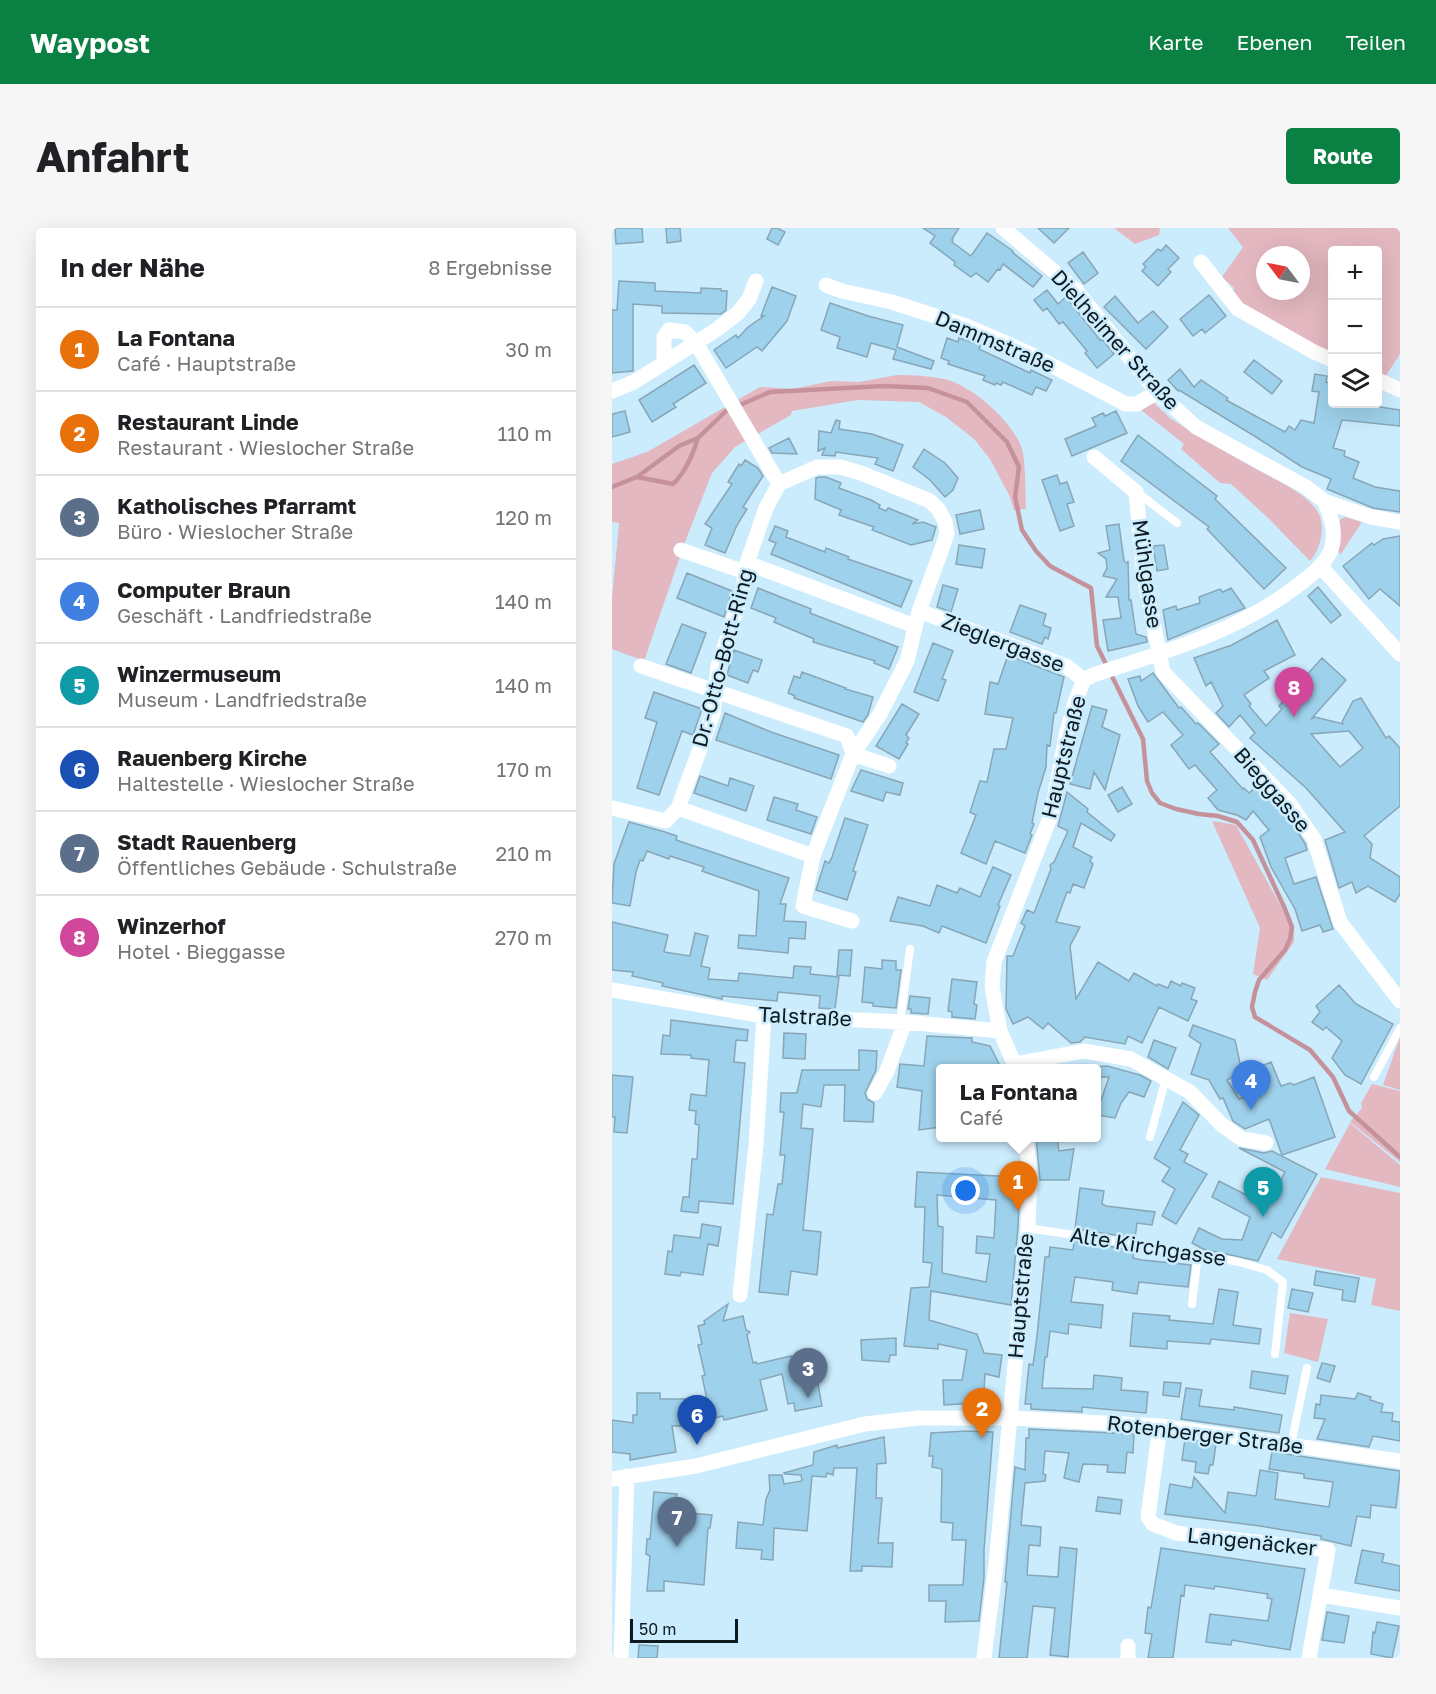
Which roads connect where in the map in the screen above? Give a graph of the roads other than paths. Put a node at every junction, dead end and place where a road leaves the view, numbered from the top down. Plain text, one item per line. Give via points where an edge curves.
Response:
1 (1003, 228) edge
2 (1201, 262) dead end
3 (756, 281) dead end
4 (826, 285) dead end
5 (696, 343) junction
6 (1328, 358) edge
7 (664, 362) junction
8 (1382, 382) edge
9 (1400, 390) edge
10 (612, 391) edge
11 (1157, 392) junction
12 (1094, 457) dead end
13 (780, 484) junction
14 (1136, 492) junction
15 (1324, 501) junction
16 (1400, 522) edge
17 (1177, 523) dead end
18 (681, 550) dead end
19 (1320, 566) junction
20 (746, 568) junction
21 (919, 611) junction
22 (915, 626) junction
23 (1400, 654) edge
24 (1159, 655) junction
25 (641, 666) dead end
26 (1088, 677) junction
27 (715, 692) junction
28 (853, 754) junction
29 (889, 766) dead end
30 (612, 808) edge
31 (678, 808) junction
32 (813, 856) junction
33 (852, 921) dead end
34 (910, 950) dead end
35 (612, 990) edge
36 (1400, 1001) edge
37 (764, 1016) junction
38 (902, 1022) junction
39 (1400, 1028) edge
40 (999, 1031) junction
41 (1015, 1064) edge
42 (1025, 1064) edge
43 (1374, 1077) dead end
44 (1166, 1078) junction
45 (875, 1093) dead end
46 (1150, 1137) dead end
47 (1027, 1142) edge
48 (1266, 1143) dead end
49 (1028, 1228) junction
50 (1198, 1254) junction
51 (740, 1295) dead end
52 (1192, 1304) dead end
53 (1275, 1354) dead end
54 (1307, 1368) dead end
55 (1010, 1418) junction
56 (1160, 1426) junction
57 (1291, 1445) junction
58 (1400, 1461) edge
59 (620, 1477) edge
60 (1321, 1595) junction
61 (1400, 1608) edge
62 (621, 1658) edge
63 (984, 1658) edge
64 (1309, 1658) edge

1 - 11 street, Dielheimer Straße via 1076,290
2 - 6 street via 1238,309
3 - 5 street via 738,313
4 - 11 street, Dammstraße via 969,327 1126,404 1137,404
5 - 7 street
5 - 7 street via 685,332 669,330 664,337
5 - 13 street
7 - 10 street
8 - 9 street
11 - 15 street, Dielheimer Straße via 1196,427 1306,487
12 - 14 street, Mühlgasse
13 - 20 street, Dr.-Otto-Bott-Ring via 766,508
13 - 21 street via 818,467 840,467 930,501 939,510 947,533
14 - 17 lane, Mühlgasse
14 - 24 street, Mühlgasse via 1144,577
15 - 16 street, Dielheimer Straße
15 - 19 street, Hauptstraße via 1331,517 1333,542
18 - 20 street
19 - 23 street
19 - 24 street, Hauptstraße via 1276,602 1236,625
20 - 22 street
20 - 27 street, Dr.-Otto-Bott-Ring via 741,597 718,666
21 - 22 street
21 - 26 street, Zieglergasse
22 - 28 street via 907,661 880,714
24 - 26 street, Hauptstraße
24 - 36 street, Bieggasse via 1163,672 1290,804 1314,839 1340,922
25 - 27 street
26 - 40 street, Hauptstraße via 1066,736 1051,815 994,962 992,987
27 - 28 street via 847,736
27 - 31 street, Dr.-Otto-Bott-Ring via 713,714
28 - 29 street
28 - 32 street
30 - 31 street via 666,821
31 - 32 street
32 - 33 street via 803,906
34 - 38 lane
35 - 37 street, Talstraße
37 - 38 street, Talstraße
37 - 51 street via 756,1145
38 - 40 street, Talstraße
38 - 45 street via 887,1071
39 - 43 lane
40 - 41 street, Hauptstraße
42 - 44 street via 1084,1051 1131,1059
44 - 46 lane
44 - 48 street via 1190,1092 1222,1125 1242,1139
47 - 49 street, Hauptstraße
49 - 50 lane, Alte Kirchgasse
49 - 55 street, Hauptstraße
50 - 52 lane
50 - 53 lane, Alte Kirchgasse via 1267,1269 1283,1282
54 - 57 lane
55 - 56 street, Rotenberger Straße
55 - 59 street, Rotenberger Straße via 919,1418 865,1424 696,1466
55 - 63 street, Hauptstraße
56 - 57 street, Rotenberger Straße
56 - 60 street, Langenäcker via 1148,1517 1153,1524 1176,1533 1328,1550
57 - 58 street, Rotenberger Straße
59 - 62 street
60 - 61 street
60 - 64 street

